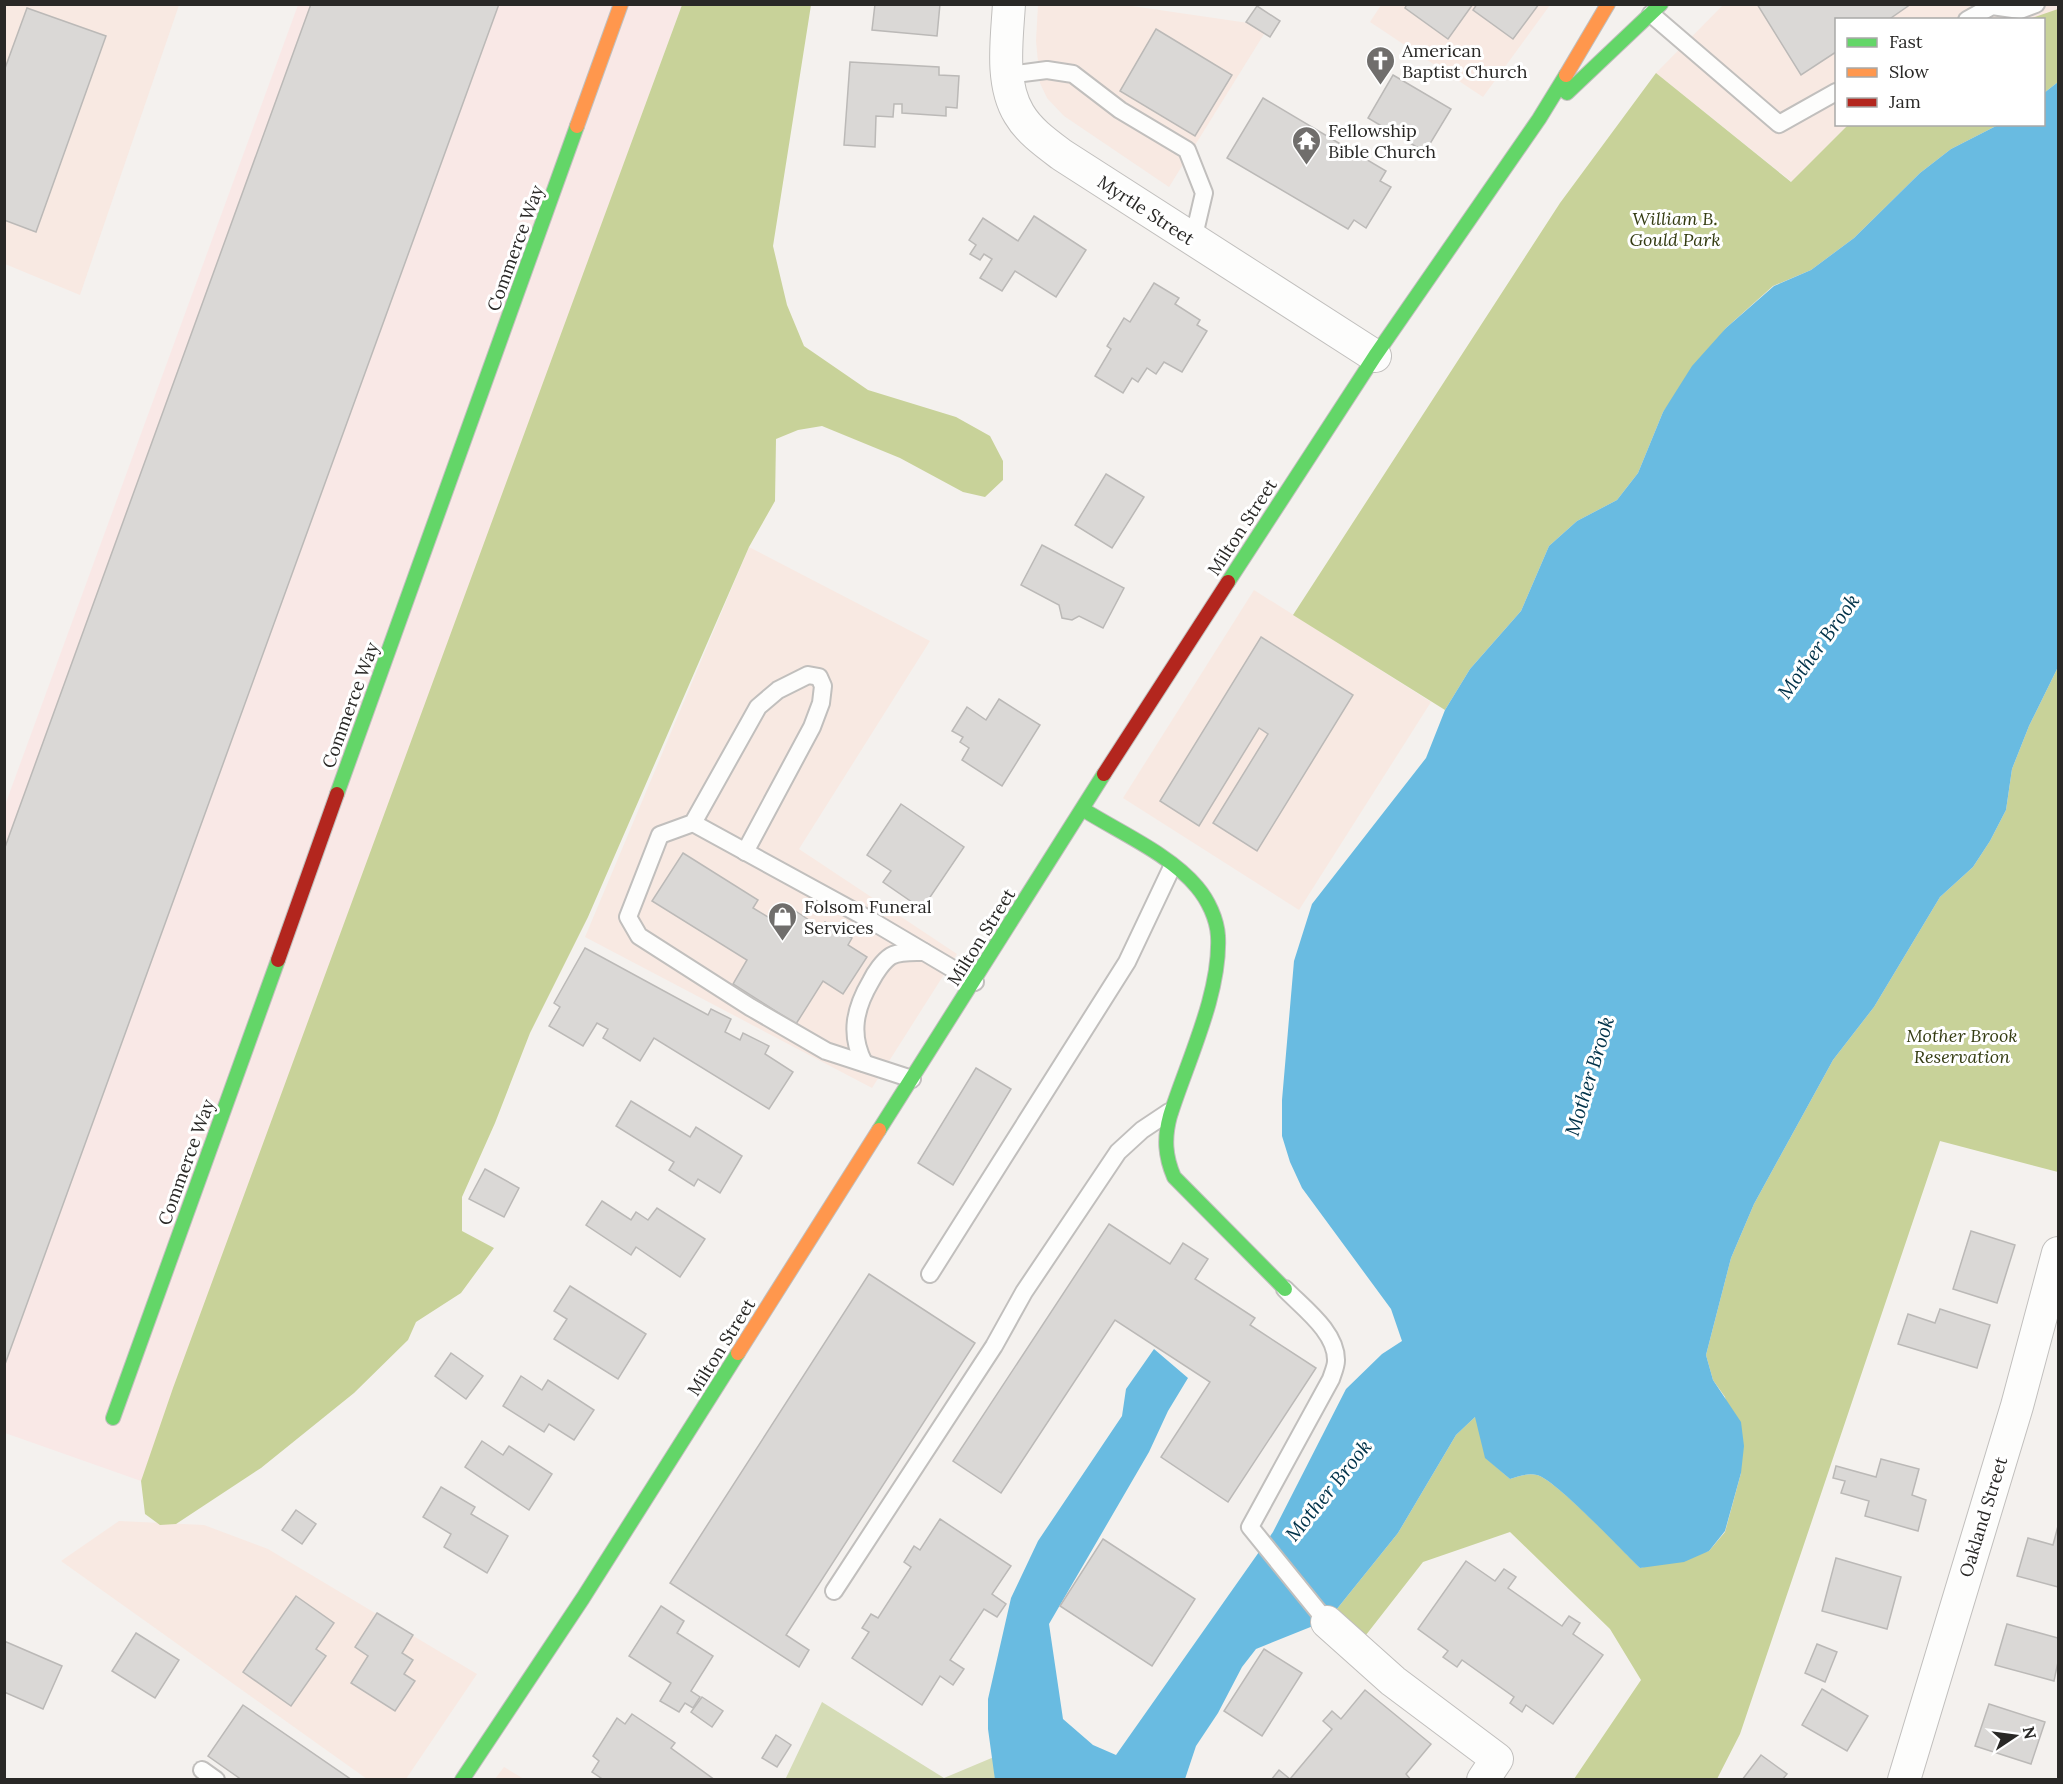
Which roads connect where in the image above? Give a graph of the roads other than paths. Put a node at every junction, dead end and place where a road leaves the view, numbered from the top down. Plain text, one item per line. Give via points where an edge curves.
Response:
1 (621, 4) edge
2 (1009, 4) edge
3 (1608, 4) edge
4 (2036, 4) edge
5 (1992, 5) edge
6 (1656, 9) edge
7 (1970, 18) edge
8 (1008, 75) junction
9 (1835, 93) edge
10 (1539, 119) junction
11 (1193, 240) junction
12 (1375, 356) junction
13 (1083, 810) junction
14 (693, 823) junction
15 (746, 852) junction
16 (1172, 867) junction
17 (924, 952) junction
18 (975, 982) junction
19 (864, 1064) junction
20 (912, 1079) junction
21 (1172, 1110) junction
22 (2058, 1253) edge
23 (930, 1274) dead end
24 (1285, 1289) joint
25 (113, 1418) dead end
26 (834, 1591) dead end
27 (1327, 1622) joint
28 (462, 1779) edge
29 (1483, 1779) edge
30 (1904, 1779) edge

1 - 25 main road, Commerce Way
2 - 8 street, Myrtle Street
3 - 10 main road, Milton Street
4 - 5 lane via 2020,10
5 - 7 lane
6 - 9 lane via 1779,124
6 - 10 main road, Milton Street
8 - 11 street, Myrtle Street via 1018,113 1038,137
8 - 11 lane via 1047,70 1073,74 1120,110 1187,150 1204,193
10 - 12 main road, Milton Street
11 - 12 street, Myrtle Street
12 - 13 main road, Milton Street
13 - 16 main road
13 - 18 main road, Milton Street
14 - 15 lane
14 - 15 lane via 758,706 778,690 808,675 819,677 824,686 812,727
14 - 19 lane via 660,835 628,917 639,936 826,1051
15 - 17 lane
16 - 21 main road via 1195,884 1211,909 1218,936 1217,966
16 - 23 lane via 1127,962
17 - 18 lane
17 - 19 lane via 892,956 858,1002 854,1030
18 - 20 main road, Milton Street
19 - 20 lane
20 - 28 main road, Milton Street via 583,1598
21 - 24 main road via 1164,1138 1165,1160 1174,1177
21 - 26 lane via 1118,1152
22 - 30 street, Oakland Street via 2017,1406
24 - 27 lane via 1323,1329 1336,1360 1331,1379 1250,1527
27 - 29 street via 1393,1681 1497,1759

